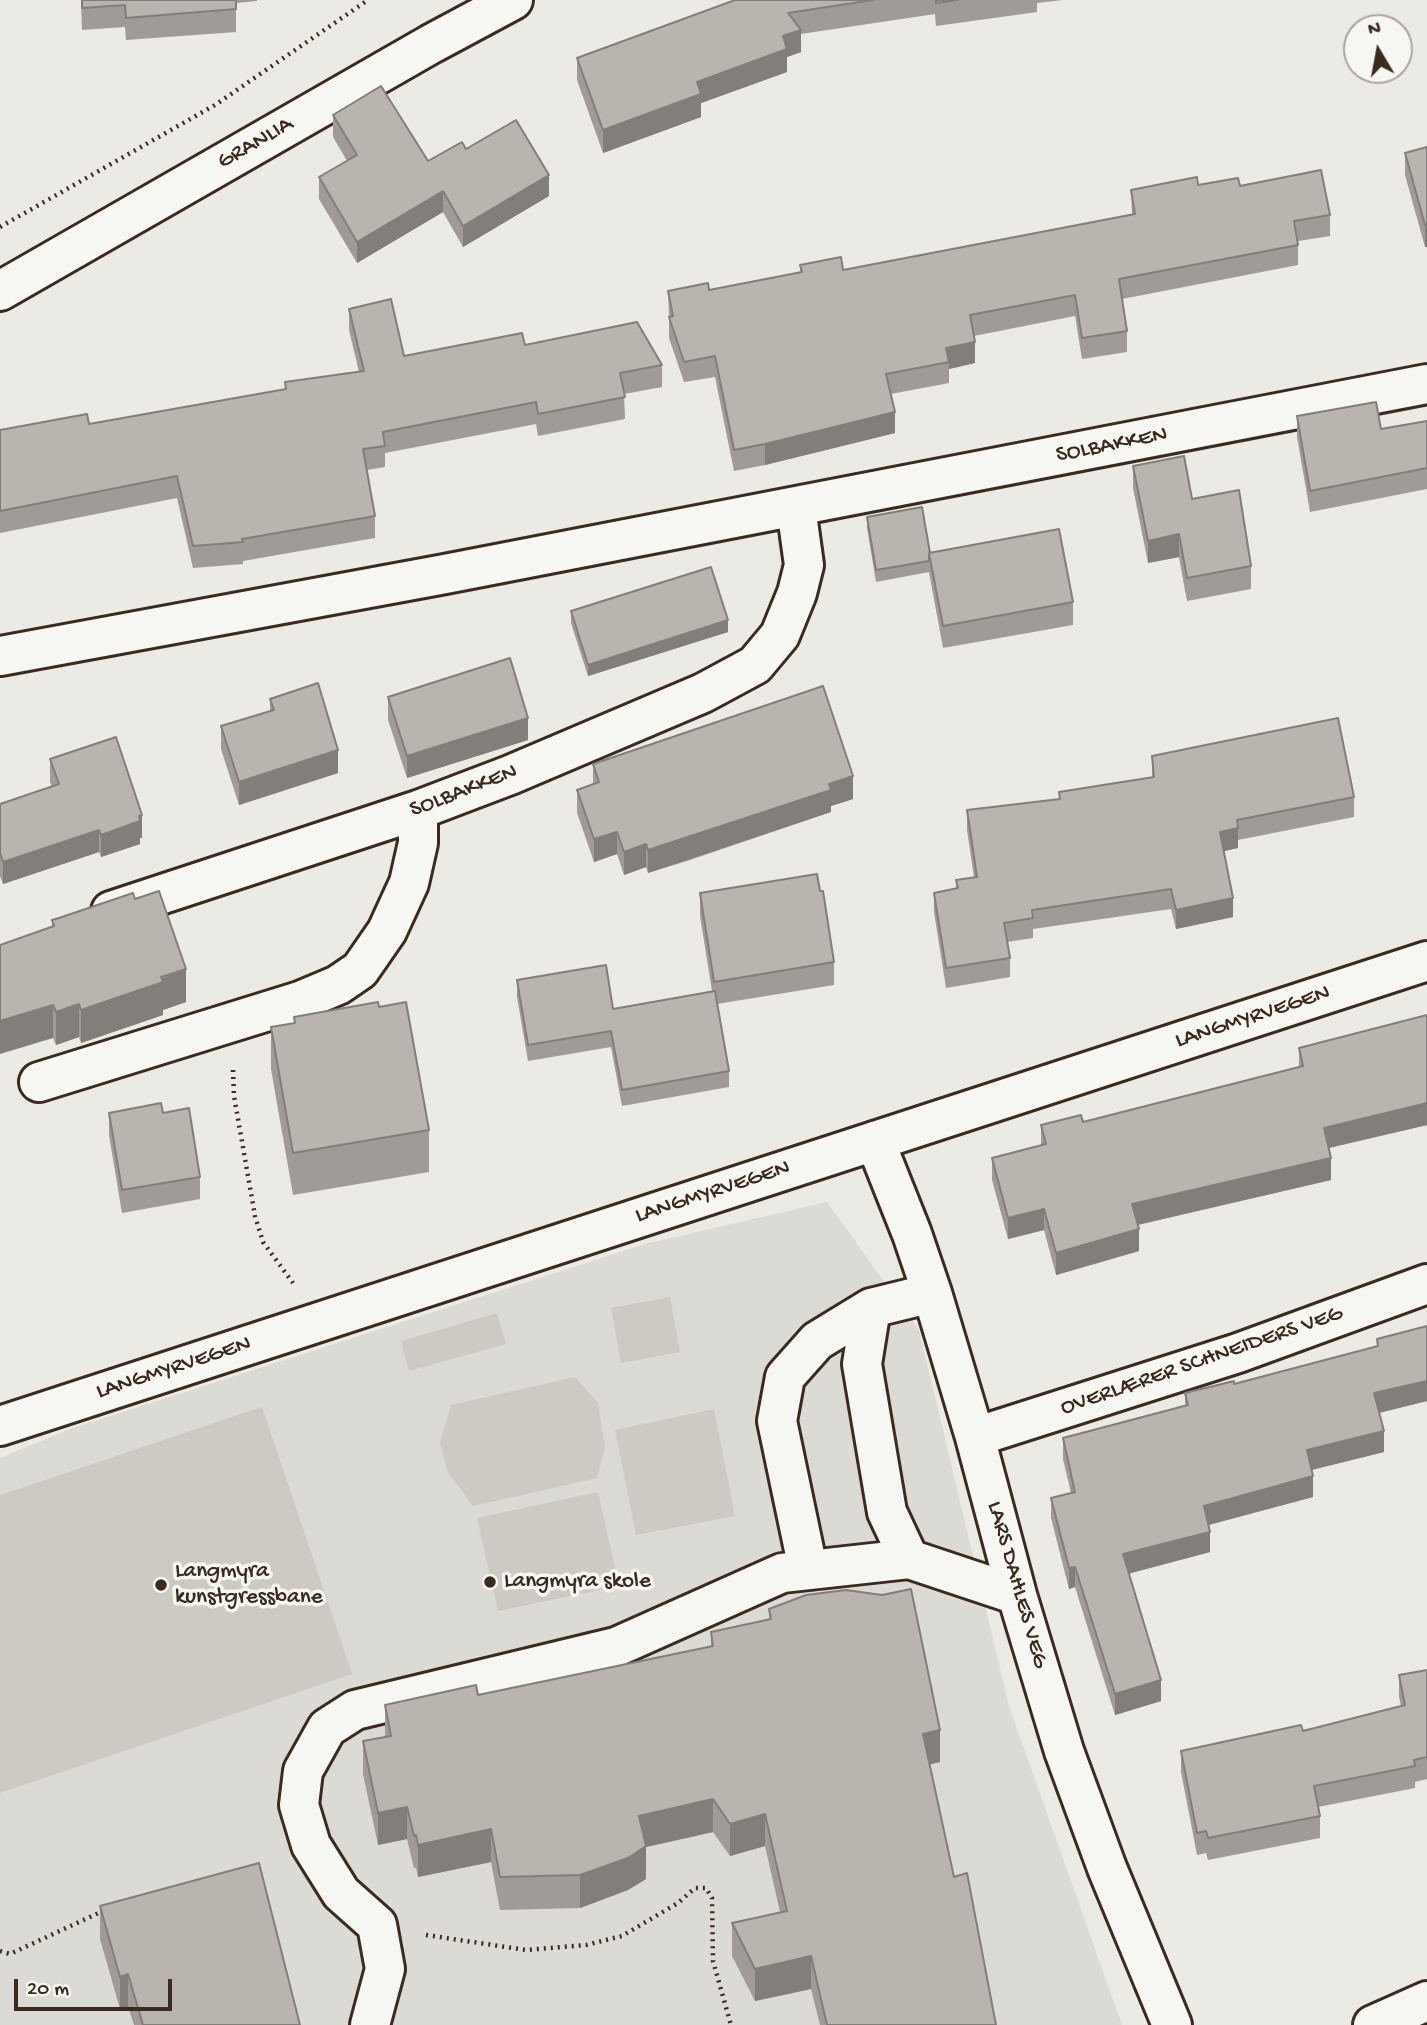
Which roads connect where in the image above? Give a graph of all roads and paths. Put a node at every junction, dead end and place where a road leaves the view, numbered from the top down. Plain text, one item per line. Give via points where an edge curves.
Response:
1 (368, 0) edge
2 (513, 0) edge
3 (0, 227) edge
4 (0, 291) edge
5 (1427, 384) edge
6 (796, 507) junction
7 (0, 656) edge
8 (418, 810) junction
9 (78, 922) edge
10 (1427, 961) edge
11 (245, 1019) junction
12 (39, 1082) dead end
13 (875, 1141) junction
14 (1427, 1284) edge
15 (932, 1293) junction
16 (871, 1308) junction
17 (307, 1326) junction
18 (0, 1426) edge
19 (975, 1437) junction
20 (909, 1559) junction
21 (808, 1569) junction
22 (1017, 1595) junction
23 (107, 1909) edge
24 (377, 1925) junction
25 (0, 1951) edge
26 (1427, 2001) edge
27 (370, 2025) edge
28 (731, 2025) edge
29 (1172, 2025) edge
30 (1373, 2025) edge

1 - 3 path via 215,105
2 - 4 street, GRANLIA
5 - 6 street, SOLBAKKEN
6 - 7 street, SOLBAKKEN
6 - 8 street, SOLBAKKEN via 804,565 797,593 780,635 755,665 703,693
8 - 9 street, SOLBAKKEN
8 - 11 street via 418,843 409,883 387,932 360,970 338,985
10 - 13 street, LANGMYRVEGEN
11 - 12 street
11 - 17 path via 232,1074 254,1216 270,1254 290,1276
13 - 15 street, LARS DAHLES VEG
13 - 17 street, LANGMYRVEGEN
14 - 19 street, OVERLÆRER SCHNEIDERS VEG via 1238,1353
15 - 16 street
15 - 19 street, LARS DAHLES VEG
16 - 20 street via 862,1364 887,1511
16 - 21 street via 817,1341 785,1377 777,1421
17 - 18 street, LANGMYRVEGEN
19 - 22 street, LARS DAHLES VEG
20 - 21 street
20 - 22 street
21 - 24 street via 782,1573 616,1647 355,1710 327,1728 303,1771 299,1805 311,1845 341,1894
22 - 29 street, LARS DAHLES VEG via 1064,1751
23 - 25 path via 10,1954
24 - 27 street via 385,1969
24 - 28 path via 526,1950 586,1945 622,1936 695,1888 706,1888 712,1898 713,1961
26 - 30 street

